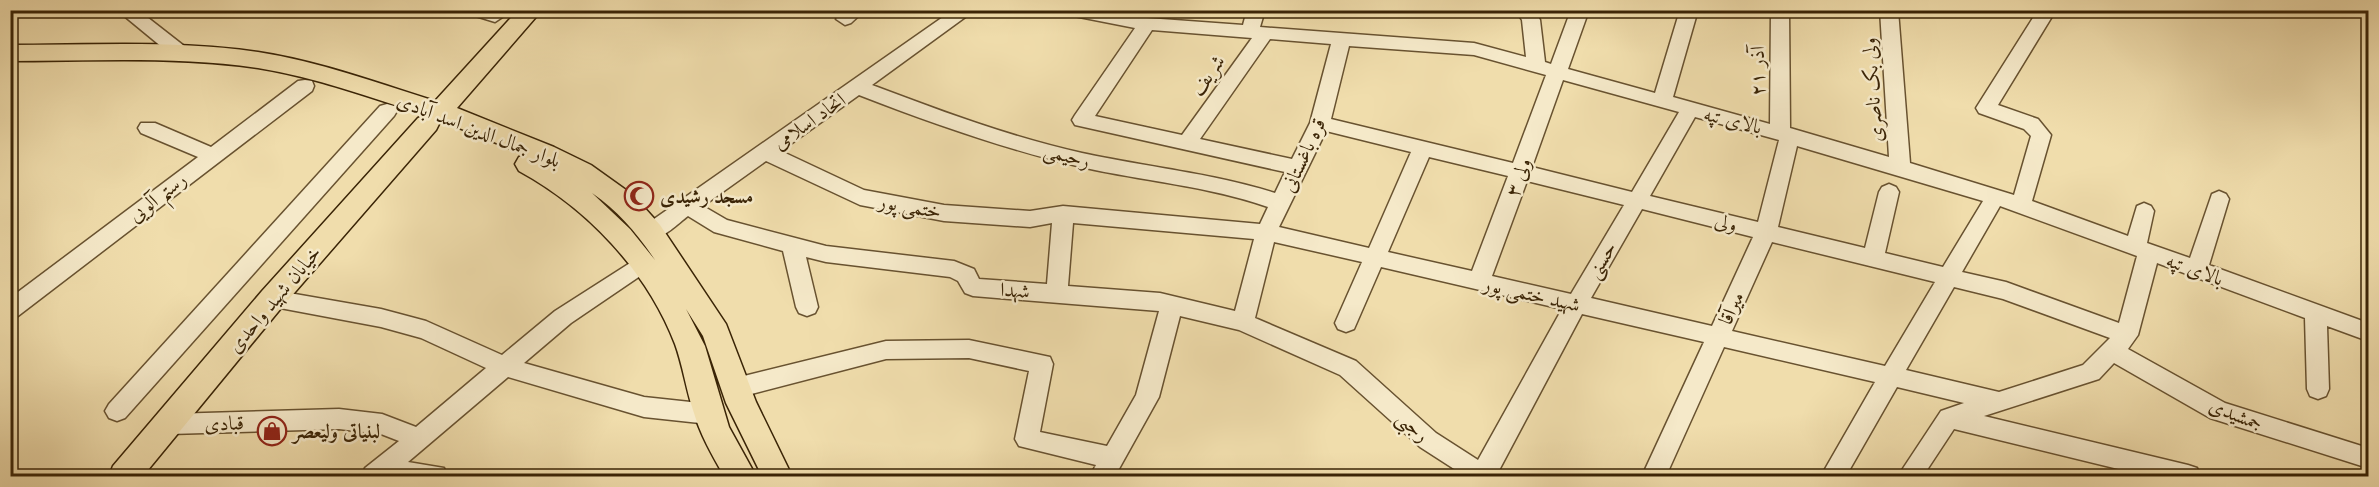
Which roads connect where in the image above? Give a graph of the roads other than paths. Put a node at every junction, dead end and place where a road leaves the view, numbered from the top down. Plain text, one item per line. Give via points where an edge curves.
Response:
1 (126, 10) edge
2 (475, 10) edge
3 (531, 10) edge
4 (966, 10) edge
5 (1074, 10) edge
6 (1256, 10) edge
7 (1524, 10) edge
8 (1580, 10) edge
9 (1689, 10) edge
10 (1780, 10) edge
11 (1889, 10) edge
12 (2047, 10) edge
13 (498, 14) edge
14 (1147, 24) junction
15 (1257, 33) junction
16 (1342, 39) junction
17 (10, 53) edge
18 (181, 53) junction
19 (1536, 66) junction
20 (10, 71) edge
21 (1557, 72) junction
22 (305, 86) junction
23 (858, 87) junction
24 (1662, 102) junction
25 (1690, 110) junction
26 (387, 111) junction
27 (429, 113) junction
28 (1320, 123) junction
29 (148, 128) dead end
30 (1785, 133) junction
31 (1187, 143) junction
32 (1423, 148) junction
33 (766, 152) junction
34 (212, 155) junction
35 (1900, 167) junction
36 (1298, 168) junction
37 (1520, 172) junction
38 (1889, 192) dead end
39 (1995, 197) junction
40 (1636, 200) junction
41 (2219, 200) dead end
42 (1280, 203) junction
43 (2021, 205) junction
44 (688, 206) junction
45 (2144, 211) dead end
46 (1063, 214) junction
47 (651, 232) junction
48 (1266, 232) junction
49 (1766, 232) junction
50 (792, 244) junction
51 (2143, 250) junction
52 (1373, 257) junction
53 (1873, 258) junction
54 (641, 264) junction
55 (2197, 269) junction
56 (1949, 277) junction
57 (1479, 282) junction
58 (1057, 293) junction
59 (272, 299) junction
60 (1173, 304) junction
61 (1576, 304) junction
62 (807, 307) dead end
63 (10, 310) edge
64 (2316, 313) junction
65 (1243, 322) junction
66 (1346, 323) dead end
67 (2368, 332) edge
68 (1718, 337) junction
69 (2119, 343) junction
70 (505, 367) junction
71 (1348, 368) joint
72 (1891, 376) junction
73 (736, 388) junction
74 (2318, 389) dead end
75 (1997, 401) junction
76 (117, 411) dead end
77 (709, 414) junction
78 (1949, 418) junction
79 (170, 424) junction
80 (418, 438) junction
81 (2368, 458) edge
82 (1108, 467) edge
83 (378, 473) edge
84 (1483, 476) edge
85 (124, 477) edge
86 (435, 477) edge
87 (740, 477) edge
88 (777, 477) edge
89 (1654, 477) edge
90 (1833, 477) edge
91 (1910, 477) edge
92 (2188, 477) edge

1 - 18 street
2 - 13 street
3 - 27 main road
4 - 23 street, اتحاد اسلامی
5 - 14 street, بالای تپه
6 - 15 street
7 - 19 street via 1531,20
8 - 21 street, ولی ۳
9 - 24 street
10 - 30 street, ۲۱ آذر
11 - 35 street, ولی بک ناصری
12 - 43 street via 1986,108 2031,124 2041,135
13 - 27 main road
14 - 15 street, بالای تپه
14 - 31 street via 1082,120
15 - 16 street, بالای تپه
15 - 31 street, شریف
16 - 19 street, بالای تپه via 1474,50
16 - 28 street, قره باغستانی
17 - 18 main road, بلوار جمال الدین اسد آبادی
18 - 27 main road, بلوار جمال الدین اسد آبادی via 258,60 330,77
19 - 21 street, بالای تپه
20 - 22 main road, بلوار جمال الدین اسد آبادی via 238,71
21 - 24 street, بالای تپه
21 - 37 street, ولی ۳
22 - 26 main road, بلوار جمال الدین اسد آبادی
22 - 34 street, رستم آلویی
23 - 33 street, اتحاد اسلامی
23 - 42 street, رحیمی via 1004,138 1110,166 1257,194
24 - 25 street, بالای تپه
25 - 30 street, بالای تپه
25 - 40 street, حسنی
26 - 27 main road, بلوار جمال الدین اسد آبادی
26 - 76 street
27 - 47 main road, بلوار جمال الدین اسد آبادی via 545,153 582,172 624,202
27 - 54 main road, بلوار جمال الدین اسد آبادی via 463,136 545,172 594,208
27 - 59 main road, خیابان شهید واحدی
28 - 32 street, ولی
28 - 36 street, قره باغستانی
29 - 34 street
30 - 35 street, بالای تپه
30 - 49 street, میرآقا
31 - 36 street
32 - 37 street, ولی
32 - 52 street
33 - 44 street, اتحاد اسلامی
33 - 46 street, ختمی پور via 860,197 944,213 1030,219
34 - 63 street, رستم آلویی
35 - 39 street, بالای تپه
36 - 42 street, قره باغستانی
37 - 40 street, ولی
37 - 57 street, ولی ۳
38 - 53 street
39 - 43 street, بالای تپه
39 - 56 street
40 - 49 street, ولی
40 - 61 street, حسنی
41 - 55 street
42 - 48 street, قره باغستانی
43 - 51 street, بالای تپه
44 - 47 street, اتحاد اسلامی
44 - 50 street, شهدا via 721,226
45 - 51 street
46 - 48 street, شهید ختمی پور
46 - 58 street
47 - 73 main road, بلوار جمال الدین اسد آبادی via 716,332
48 - 52 street, شهید ختمی پور
48 - 65 street, قره باغستانی
49 - 53 street, ولی
49 - 68 street, میرآقا
50 - 58 street, شهدا via 826,254 954,269 966,275 973,287
50 - 62 street
51 - 55 street, بالای تپه
51 - 69 street
52 - 57 street, شهید ختمی پور
52 - 66 street
53 - 56 street, ولی
54 - 70 street via 563,317
54 - 77 main road, بلوار جمال الدین اسد آبادی via 687,337
55 - 64 street, بالای تپه
56 - 69 street, ولی via 2006,291
56 - 72 street
57 - 61 street, شهید ختمی پور
58 - 60 street, شهدا
59 - 70 street via 426,330
59 - 79 main road, خیابان شهید واحدی
60 - 65 street, شهدا
60 - 82 street via 1147,397
61 - 68 street, شهید ختمی پور
61 - 84 street, حسنی
64 - 67 street, بالای تپه
64 - 74 street
65 - 71 street, شهدا
68 - 72 street, شهید ختمی پور
68 - 89 street, میرآقا
69 - 75 street via 2091,372
69 - 81 street, جمشیدی via 2218,411
70 - 77 street via 644,407
70 - 80 street
71 - 84 street, رجبی via 1428,440
72 - 75 street, شهید ختمی پور
72 - 90 street
73 - 82 street via 886,350 969,349 1042,364 1028,439
73 - 88 main road, بلوار جمال الدین اسد آبادی
75 - 78 street
77 - 87 main road, بلوار جمال الدین اسد آبادی
78 - 91 street
78 - 92 street
79 - 80 street, قبادی via 339,419 382,424
79 - 85 main road, خیابان شهید واحدی
80 - 83 street
83 - 86 street

